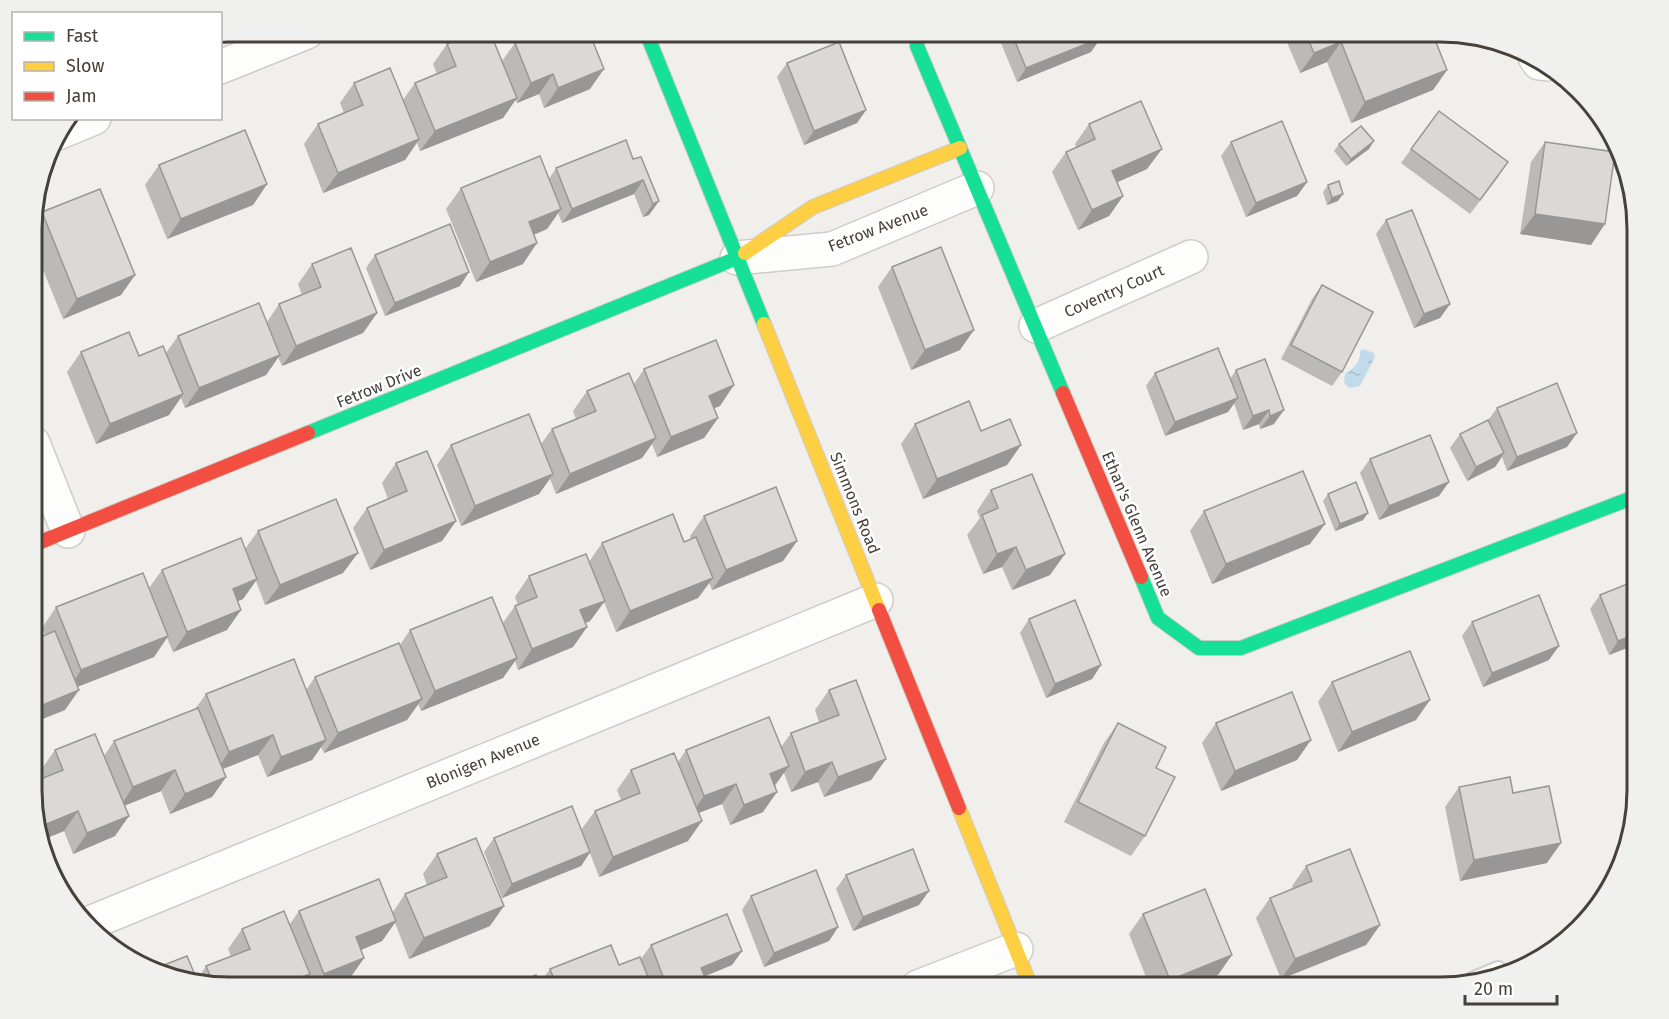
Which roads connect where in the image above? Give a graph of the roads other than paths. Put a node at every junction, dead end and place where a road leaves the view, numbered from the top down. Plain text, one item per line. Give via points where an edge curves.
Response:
1 (282, 42) edge
2 (650, 42) edge
3 (917, 42) edge
4 (222, 66) edge
5 (89, 120) edge
6 (73, 127) edge
7 (960, 148) junction
8 (977, 188) junction
9 (1191, 257) dead end
10 (737, 258) junction
11 (1036, 326) junction
12 (42, 466) edge
13 (1627, 500) edge
14 (68, 531) junction
15 (42, 541) edge
16 (876, 600) junction
17 (96, 921) edge
18 (1016, 949) junction
19 (944, 977) edge
20 (1027, 977) edge

1 - 4 street
2 - 10 street, Simmons Road
3 - 7 street, Ethan's Glenn Avenue
5 - 6 street
7 - 8 street, Ethan's Glenn Avenue
7 - 10 street via 813,207
8 - 10 street, Fetrow Avenue via 832,249
8 - 11 street, Ethan's Glenn Avenue
9 - 11 street, Coventry Court
10 - 14 street, Fetrow Drive
10 - 16 street, Simmons Road
11 - 13 street, Ethan's Glenn Avenue via 1158,618 1199,648 1241,648
12 - 14 street
14 - 15 street, Fetrow Drive
16 - 17 street, Blonigen Avenue
16 - 18 street, Simmons Road
18 - 19 street
18 - 20 street, Simmons Road

